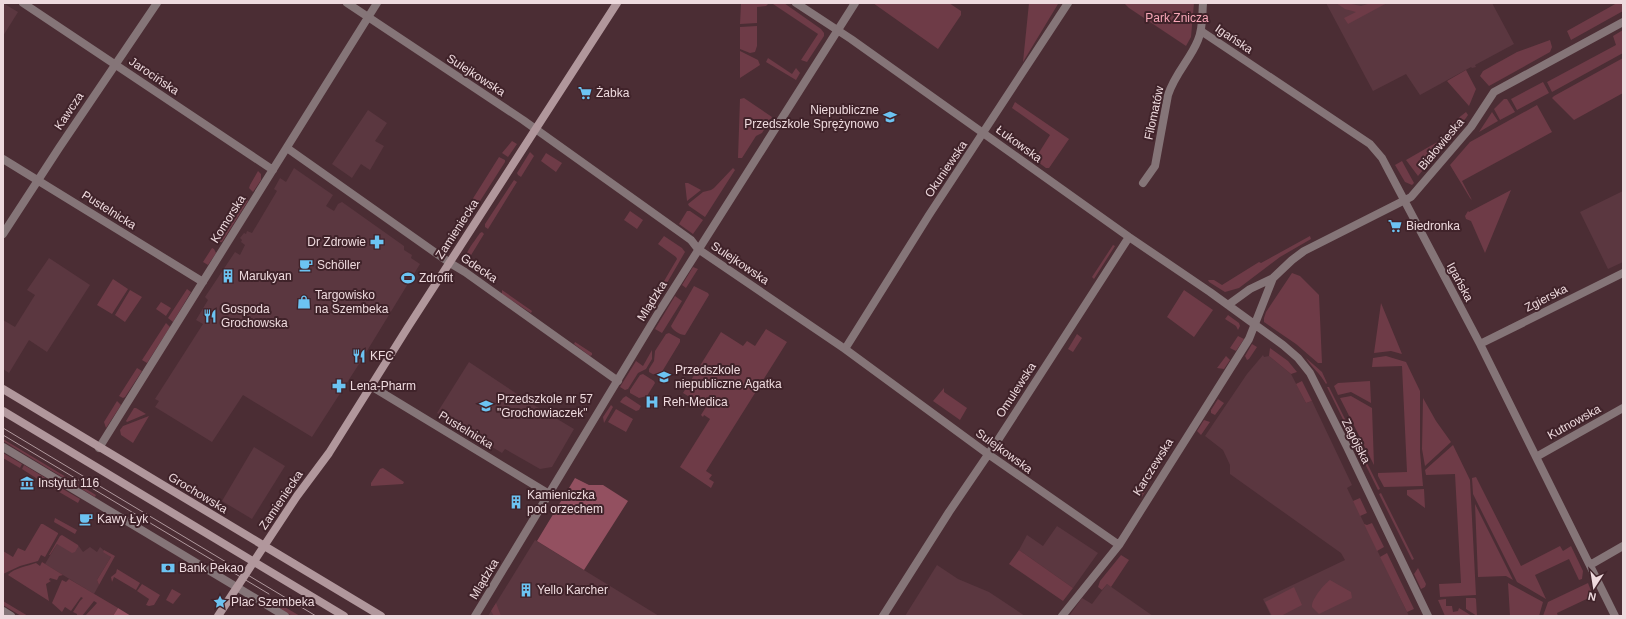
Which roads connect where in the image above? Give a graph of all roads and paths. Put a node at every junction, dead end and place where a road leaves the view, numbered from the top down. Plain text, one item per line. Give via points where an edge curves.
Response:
1 (23, 3) edge
2 (157, 3) edge
3 (347, 3) edge
4 (377, 3) edge
5 (617, 3) edge
6 (796, 3) edge
7 (855, 3) edge
8 (1068, 3) edge
9 (1203, 3) edge
10 (368, 17) junction
11 (1623, 22) edge
12 (837, 30) junction
13 (1201, 31) junction
14 (115, 65) junction
15 (536, 129) junction
16 (984, 134) junction
17 (287, 148) junction
18 (3, 159) edge
19 (273, 170) junction
20 (38, 180) junction
21 (1143, 183) dead end
22 (1404, 202) junction
23 (3, 234) edge
24 (1129, 237) junction
25 (698, 249) junction
26 (450, 263) junction
27 (1623, 273) edge
28 (1273, 278) junction
29 (203, 282) junction
30 (1228, 305) junction
31 (1255, 325) junction
32 (1480, 344) junction
33 (845, 349) junction
34 (618, 381) junction
35 (371, 386) junction
36 (3, 389) edge
37 (1623, 408) edge
38 (3, 411) edge
39 (3, 447) edge
40 (99, 448) junction
41 (988, 454) junction
42 (1536, 456) junction
43 (549, 494) junction
44 (1119, 544) junction
45 (1623, 546) edge
46 (264, 547) junction
47 (254, 562) junction
48 (1590, 565) junction
49 (236, 587) junction
50 (3, 611) edge
51 (11, 616) edge
52 (218, 616) edge
53 (285, 616) edge
54 (344, 616) edge
55 (381, 616) edge
56 (476, 616) edge
57 (883, 616) edge
58 (1062, 616) edge
59 (1428, 616) edge
60 (1615, 616) edge

1 - 14 street, Jarocińska
2 - 14 street, Kawcza
3 - 10 street, Sulejkowska
4 - 10 street, Komorska
5 - 15 main road, Zamieniecka
6 - 12 street, Łukowska
7 - 12 street, Mlądzka
8 - 16 street, Okuniewska
9 - 13 street, Filomatów
10 - 15 street, Sulejkowska
10 - 17 street, Komorska
11 - 22 street, Białowieska via 1496,90 1471,127 1416,192
12 - 16 street, Łukowska
12 - 25 street, Mlądzka
13 - 21 street, Filomatów via 1198,41 1171,85 1155,166
13 - 22 street, Igańska via 1370,144 1382,158
14 - 19 street, Jarocińska
14 - 20 street, Kawcza
15 - 25 street, Sulejkowska via 691,240
15 - 26 main road, Zamieniecka
16 - 24 street, Łukowska
16 - 33 street, Okuniewska
17 - 19 street, Komorska
17 - 26 street, Gdecka
18 - 20 street, Pustelnicka
19 - 29 street, Komorska
20 - 23 street, Kawcza
20 - 29 street, Pustelnicka
22 - 28 street, Białowieska via 1304,251
22 - 32 street, Igańska
24 - 30 street, Łukowska
24 - 41 street, Omulewska
25 - 33 street, Sulejkowska
25 - 34 street, Mlądzka
26 - 34 street, Gdecka
26 - 35 main road, Zamieniecka
27 - 32 street, Zgierska
28 - 30 street, Białowieska via 1250,289
28 - 31 street, Białowieska
29 - 40 street, Komorska
30 - 31 street, Zagójska
31 - 44 street, Karczewska via 1249,339
31 - 59 street, Zagójska via 1294,354 1310,374
32 - 42 street, Igańska
33 - 41 street, Sulejkowska
34 - 43 street, Mlądzka
35 - 43 street, Pustelnicka
35 - 46 main road, Zamieniecka via 329,453
36 - 40 main road, Grochowska
37 - 42 street, Kutnowska
38 - 47 main road
39 - 49 street
40 - 46 main road, Grochowska
41 - 44 street, Sulejkowska
41 - 57 street, Omulewska
42 - 48 street, Igańska
43 - 56 street, Mlądzka
44 - 58 street, Karczewska
45 - 48 street
46 - 47 main road, Zamieniecka
46 - 55 main road, Grochowska
47 - 49 main road, Zamieniecka
47 - 54 main road
48 - 60 street, Igańska
49 - 52 main road, Zamieniecka
49 - 53 street
50 - 51 street

